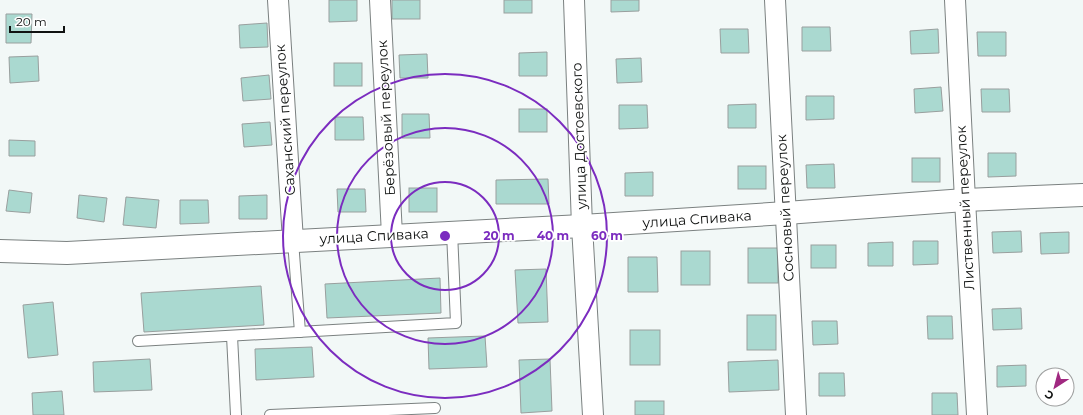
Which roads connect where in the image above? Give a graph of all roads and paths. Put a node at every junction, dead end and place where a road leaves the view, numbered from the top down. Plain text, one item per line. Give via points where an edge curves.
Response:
1 (278, 0) edge
2 (380, 0) edge
3 (574, 0) edge
4 (775, 0) edge
5 (955, 0) edge
6 (1083, 194) edge
7 (965, 200) junction
8 (786, 213) junction
9 (582, 226) junction
10 (452, 232) junction
11 (392, 235) junction
12 (293, 241) junction
13 (0, 251) edge
14 (300, 332) junction
15 (232, 336) junction
16 (138, 341) dead end
17 (435, 408) dead end
18 (403, 412) edge
19 (236, 415) edge
20 (270, 415) edge
21 (593, 415) edge
22 (796, 415) edge
23 (977, 415) edge

1 - 12 street, Саханский переулок
2 - 11 street, Берёзовый переулок
3 - 9 street, улица Достоевского
4 - 8 street, Сосновый переулок
5 - 7 street, Лиственный переулок
6 - 7 street, улица Спивака
7 - 8 street, улица Спивака
7 - 23 street, Лиственный переулок
8 - 9 street, улица Спивака
8 - 22 street, Сосновый переулок
9 - 10 street, улица Спивака
9 - 21 street, улица Достоевского
10 - 11 street, улица Спивака
10 - 14 lane via 456,323
11 - 12 street, улица Спивака
12 - 13 street, улица Спивака via 67,253
12 - 14 lane
14 - 15 lane
15 - 16 lane
15 - 19 lane
17 - 18 lane
18 - 20 lane

